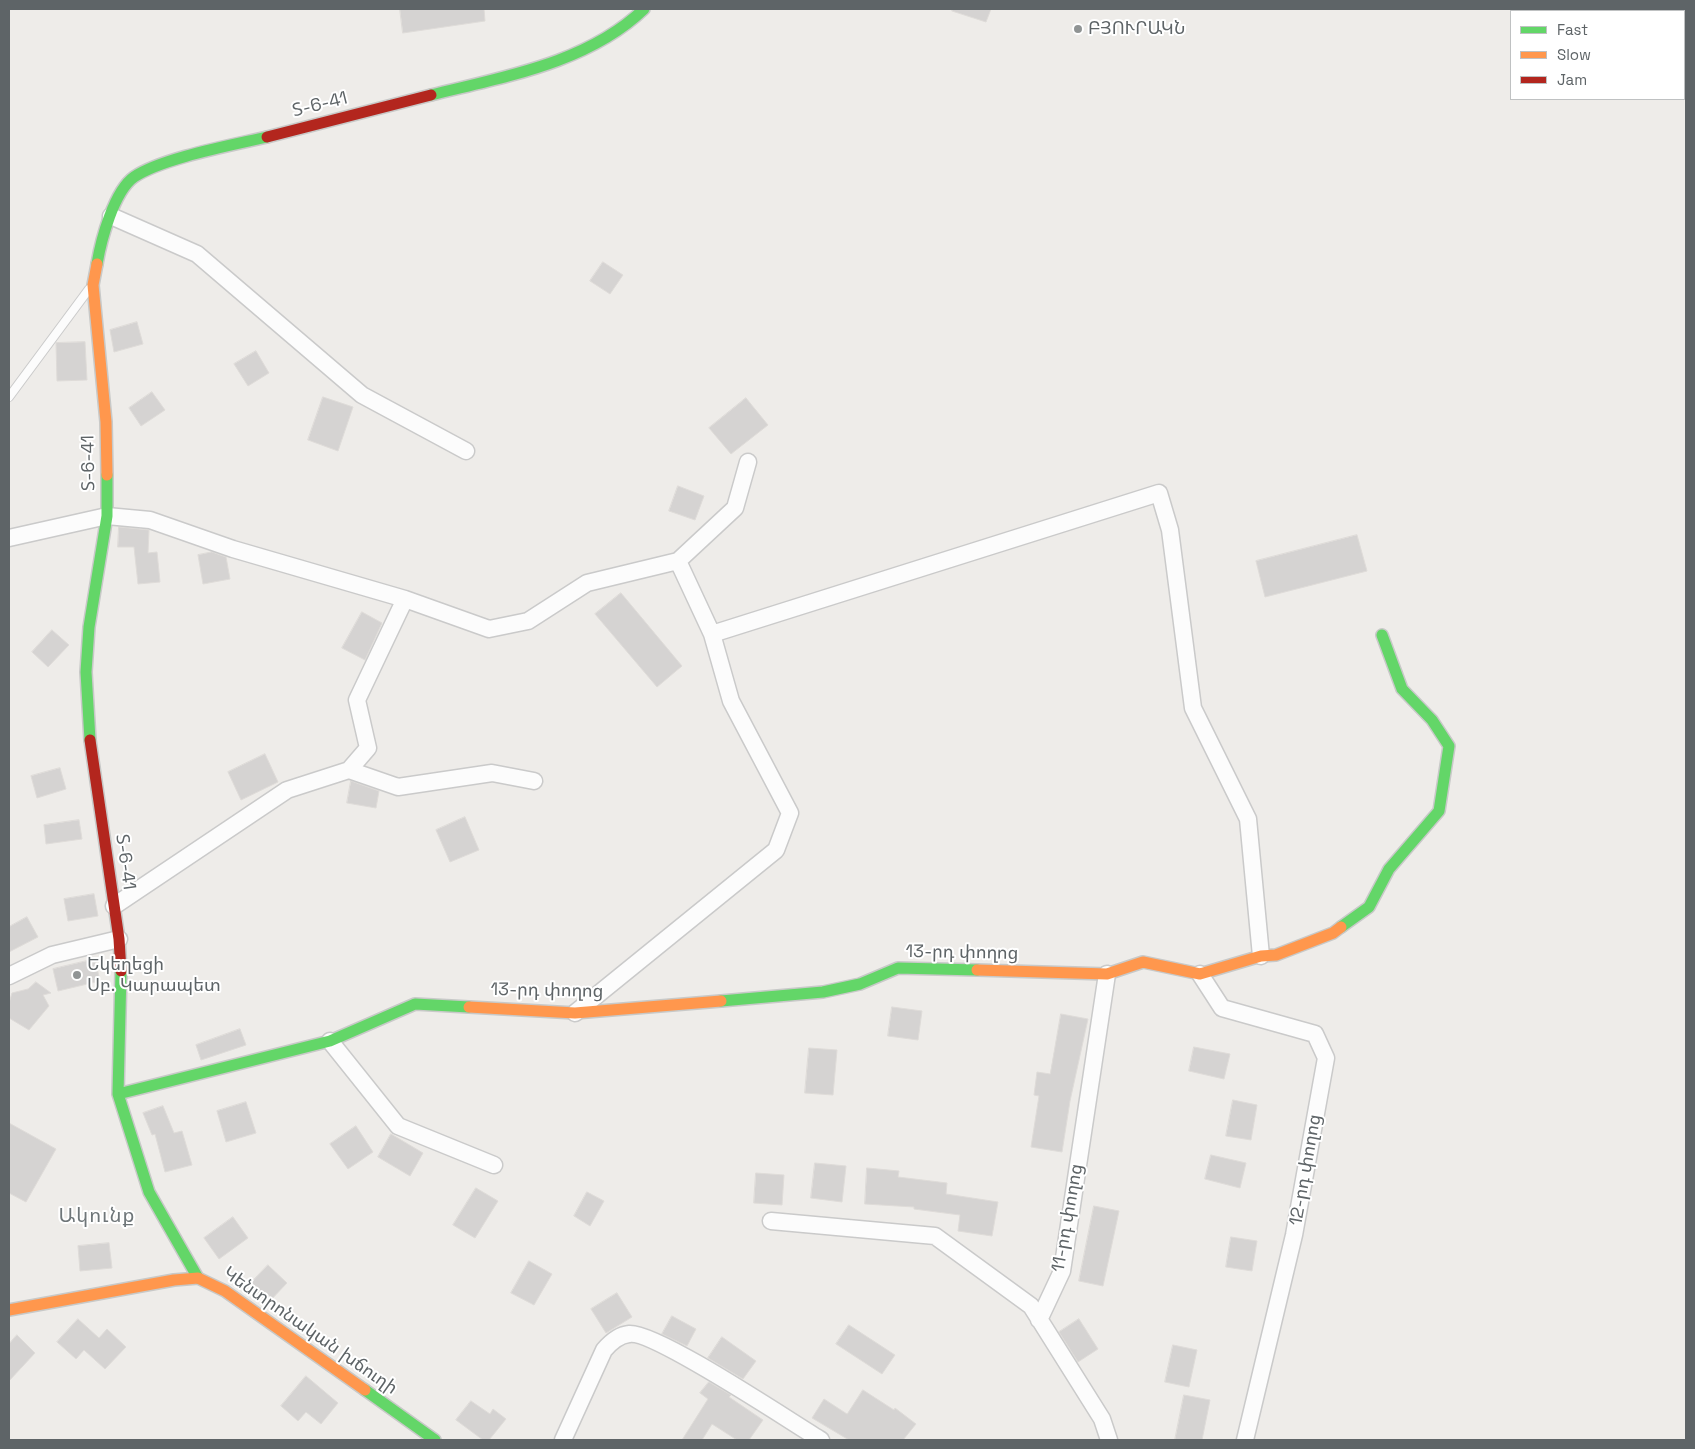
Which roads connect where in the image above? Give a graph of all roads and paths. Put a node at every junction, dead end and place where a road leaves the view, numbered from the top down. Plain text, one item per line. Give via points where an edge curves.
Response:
1 (644, 9) edge
2 (111, 216) junction
3 (92, 285) junction
4 (9, 398) edge
5 (466, 451) dead end
6 (748, 462) dead end
7 (107, 516) junction
8 (9, 538) edge
9 (678, 561) junction
10 (405, 599) junction
11 (712, 634) junction
12 (1382, 635) dead end
13 (349, 770) junction
14 (534, 781) dead end
15 (114, 906) junction
16 (119, 939) junction
17 (1261, 956) junction
18 (1107, 974) junction
19 (1200, 974) junction
20 (9, 976) edge
21 (575, 1013) junction
22 (330, 1041) junction
23 (118, 1094) junction
24 (494, 1165) dead end
25 (770, 1221) dead end
26 (198, 1278) junction
27 (9, 1310) edge
28 (1039, 1320) junction
29 (435, 1440) edge
30 (563, 1440) edge
31 (821, 1440) edge
32 (1109, 1440) edge
33 (1245, 1440) edge

1 - 2 main road, Տ-6-41 / Տ-6-41 via 614,33 568,56 522,72 164,164 134,176 119,194
2 - 3 main road, Տ-6-41 / Տ-6-41 via 99,250
2 - 5 street via 197,254 362,395
3 - 4 lane
3 - 7 main road, Տ-6-41 / Տ-6-41 via 106,422
6 - 9 street via 735,508
7 - 8 street
7 - 10 street via 150,520 233,549
7 - 15 main road, Տ-6-41 / Տ-6-41 via 89,627 86,672 89,734
9 - 10 street via 587,583 528,621 489,629
9 - 11 street
10 - 13 street via 357,700 368,748
11 - 17 street via 1159,493 1170,530 1193,708 1248,819
11 - 21 street via 731,701 790,813 776,850
12 - 17 main road, 13-րդ փողոց via 1402,689 1432,720 1449,746 1439,811 1389,869 1369,907 1333,932 1276,955
13 - 14 street via 398,787 492,774
13 - 15 street via 286,790
15 - 16 main road, Տ-6-41 / Տ-6-41
16 - 20 street via 52,955
16 - 23 main road, Տ-6-41 / Տ-6-41 via 122,988
17 - 19 main road, 13-րդ փողոց
18 - 19 main road, 13-րդ փողոց via 1143,962
18 - 21 main road, 13-րդ փողոց via 898,968 860,984 823,992
18 - 28 street, 11-րդ փողոց via 1062,1271
19 - 33 street, 12-րդ փողոց via 1222,1008 1315,1034 1326,1058 1294,1235
21 - 22 main road, 13-րդ փողոց via 415,1004
22 - 23 main road, 13-րդ փողոց
22 - 24 street via 398,1126
23 - 26 main road, Տ-6-41 / Տ-6-41 via 149,1192
25 - 28 street via 935,1236 1031,1306
26 - 27 main road, Կենտրոնական խճուղի
26 - 29 main road, Կենտրոնական խճուղի via 225,1291
28 - 32 street via 1102,1419
30 - 31 street via 604,1350 611,1342 628,1334 644,1335 705,1368

